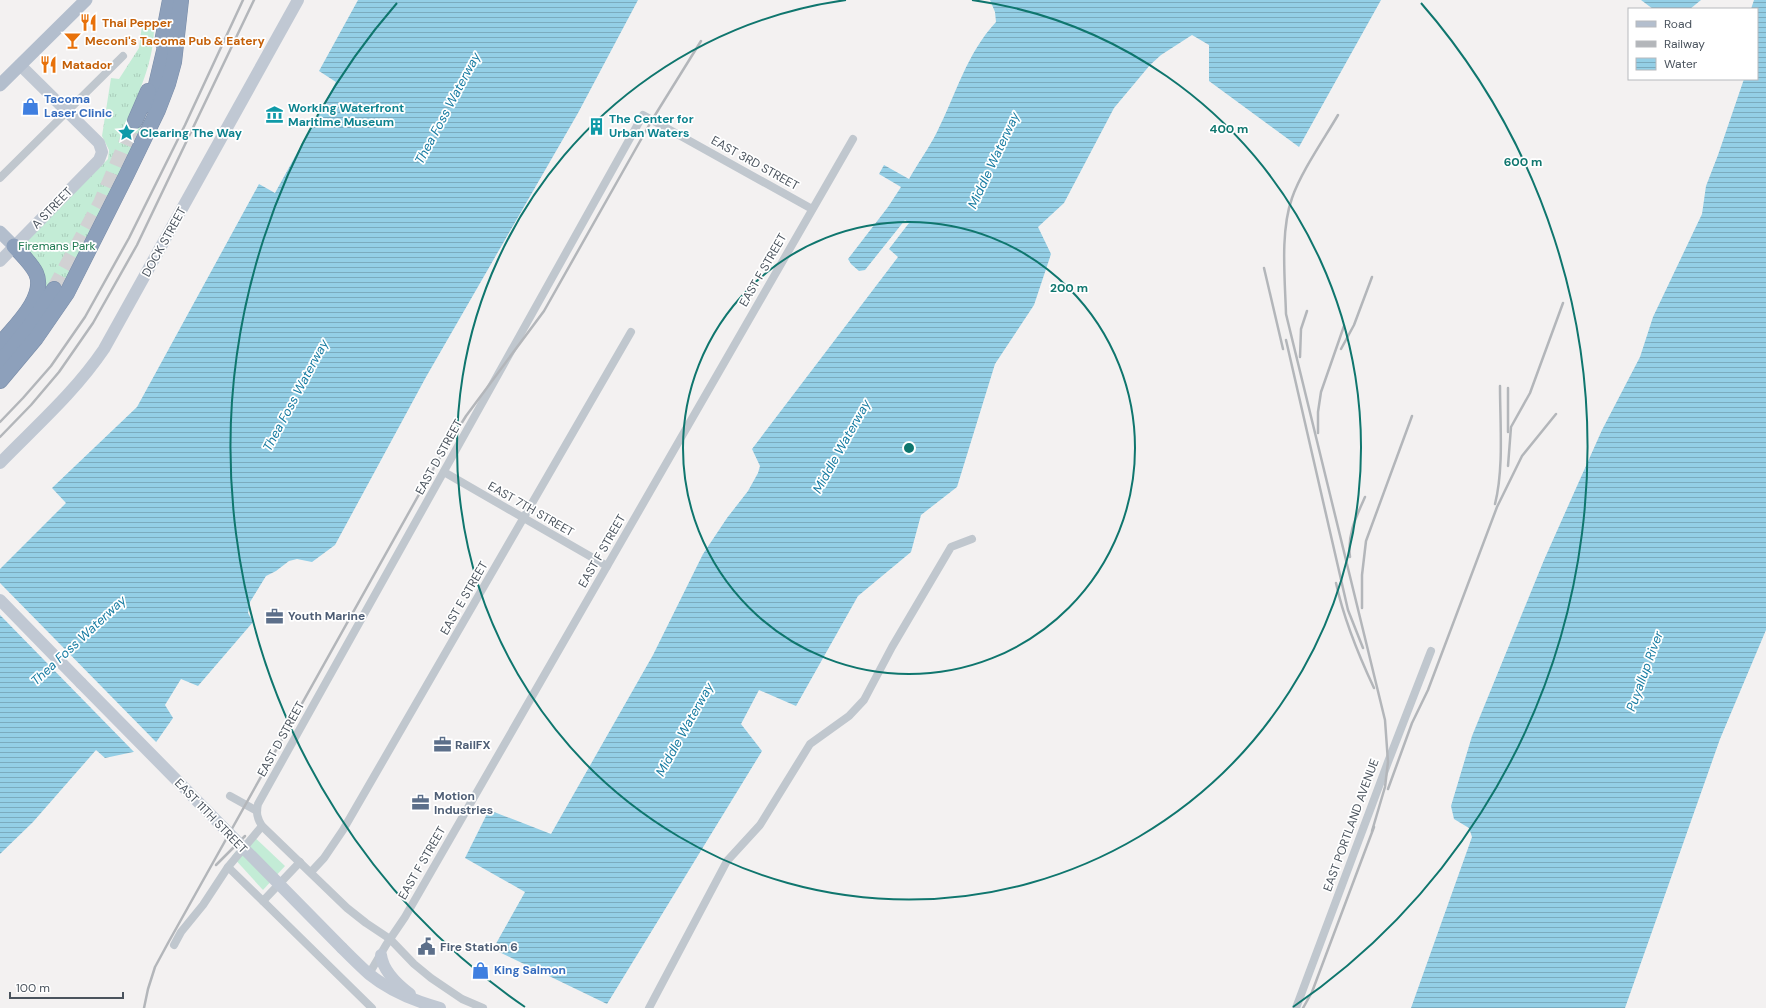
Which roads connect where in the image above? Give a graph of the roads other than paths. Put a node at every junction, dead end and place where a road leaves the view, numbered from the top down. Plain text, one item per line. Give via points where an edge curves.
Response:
1 (86, 0) edge
2 (162, 0) edge
3 (170, 0) edge
4 (174, 0) edge
5 (181, 0) edge
6 (298, 0) edge
7 (123, 56) dead end
8 (20, 65) junction
9 (156, 65) junction
10 (0, 85) edge
11 (67, 111) junction
12 (644, 115) joint
13 (135, 121) tunnel mouth
14 (853, 139) dead end
15 (136, 152) junction
16 (0, 178) edge
17 (812, 209) junction
18 (0, 232) edge
19 (14, 246) junction
20 (0, 261) edge
21 (54, 289) tunnel mouth
22 (631, 332) dead end
23 (0, 344) edge
24 (0, 363) edge
25 (0, 381) edge
26 (0, 463) edge
27 (444, 472) junction
28 (524, 518) junction
29 (972, 539) dead end
30 (607, 566) junction
31 (0, 600) edge
32 (1431, 651) dead end
33 (230, 796) dead end
34 (257, 811) junction
35 (262, 826) junction
36 (300, 862) junction
37 (228, 867) junction
38 (311, 872) junction
39 (263, 901) junction
40 (390, 939) junction
41 (174, 945) dead end
42 (381, 955) junction
43 (370, 974) junction
44 (392, 990) junction
45 (363, 1005) edge
46 (434, 1006) edge
47 (372, 1008) edge
48 (414, 1008) edge
49 (483, 1008) edge
50 (649, 1008) edge
51 (1296, 1008) edge

1 - 8 main road
2 - 9 highway
3 - 9 highway
4 - 15 highway via 150,109
5 - 15 highway via 171,73 165,93
6 - 26 street, DOCK STREET via 104,349 69,394
7 - 11 street
8 - 10 main road
8 - 11 street
9 - 13 highway
11 - 16 street
11 - 19 street, A STREET via 99,143 102,152 98,160
12 - 17 street, EAST 3RD STREET
12 - 27 street, EAST D STREET
14 - 17 street, EAST F STREET
15 - 25 highway via 67,293 36,338
17 - 30 street, EAST F STREET
18 - 19 main road
19 - 20 street, A STREET
19 - 23 highway via 33,268 39,287 32,303
21 - 24 highway via 32,323
22 - 28 street, EAST E STREET
27 - 28 street, EAST 7TH STREET
27 - 34 street, EAST D STREET via 258,804
28 - 30 street, EAST 7TH STREET
28 - 38 street, EAST E STREET via 343,830
29 - 50 street via 951,547 864,700 849,716 810,744 760,824 727,861
30 - 40 street, EAST F STREET
31 - 43 street, EAST 11TH STREET, bridge
32 - 51 street, EAST PORTLAND AVENUE
33 - 34 street
34 - 35 street
35 - 36 street
35 - 37 street
36 - 38 street
36 - 39 street
37 - 39 street, EAST 11TH STREET
37 - 41 street
38 - 40 street via 347,908
39 - 45 street, EAST 11TH STREET
40 - 42 street, EAST F STREET
40 - 49 street via 431,978 462,999
42 - 43 street, EAST F STREET
42 - 46 street via 384,966 398,983 417,1000
43 - 44 street, EAST 11TH STREET
44 - 46 street, EAST 11TH STREET
44 - 48 street
45 - 47 street, EAST 11TH STREET

